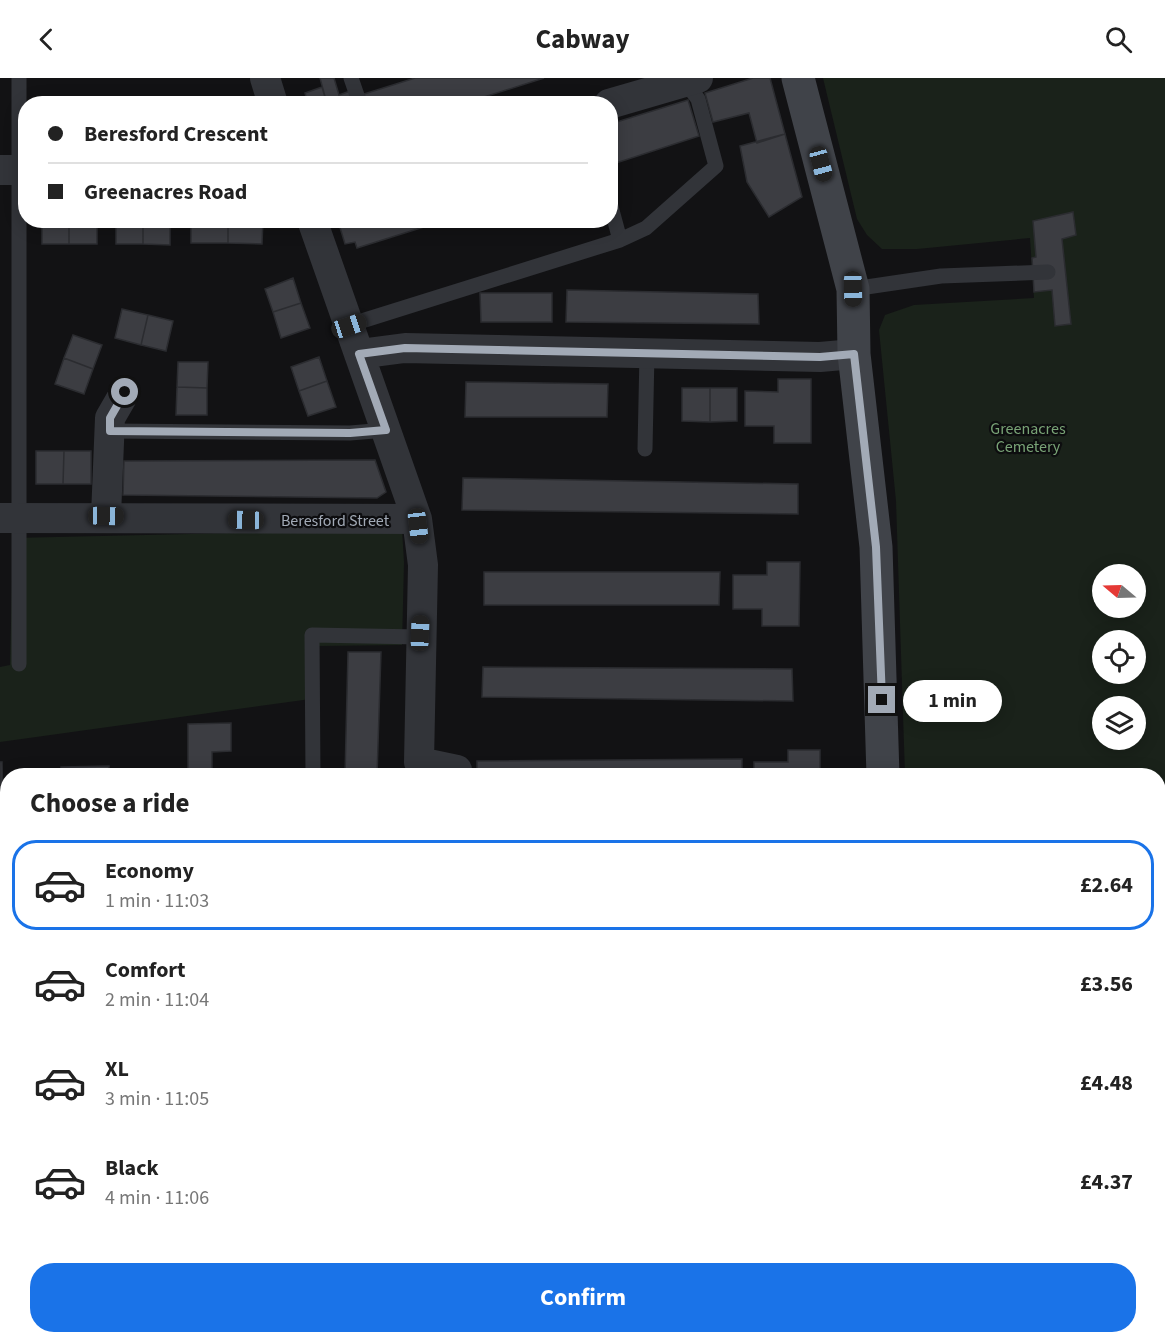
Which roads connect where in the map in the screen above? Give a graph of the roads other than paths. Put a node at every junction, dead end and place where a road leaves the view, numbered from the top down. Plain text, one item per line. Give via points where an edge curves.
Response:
1 (19, 78) edge
2 (265, 78) edge
3 (351, 78) edge
4 (798, 78) edge
5 (688, 80) edge
6 (18, 96) edge
7 (271, 96) edge
8 (357, 96) edge
9 (18, 101) edge
10 (618, 101) edge
11 (15, 170) edge
12 (315, 228) edge
13 (617, 228) edge
14 (620, 240) junction
15 (1048, 272) dead end
16 (853, 289) junction
17 (349, 326) junction
18 (647, 353) junction
19 (359, 354) junction
20 (854, 354) junction
21 (125, 392) dead end
22 (386, 430) junction
23 (110, 431) junction
24 (645, 449) dead end
25 (106, 516) junction
26 (9, 518) edge
27 (417, 519) junction
28 (420, 637) junction
29 (19, 664) dead end
30 (313, 768) edge
31 (448, 768) edge
32 (883, 768) edge

1 - 6 lane
2 - 7 street
3 - 8 lane
4 - 16 street
5 - 10 street
5 - 14 lane via 698,99 716,165 646,228
9 - 11 lane
11 - 26 lane
12 - 17 street
13 - 14 lane
14 - 17 lane
15 - 16 lane via 941,276
16 - 20 street
17 - 19 street
18 - 19 street via 405,348
18 - 20 street via 820,357
18 - 24 lane
19 - 22 street
20 - 32 street via 876,547
21 - 23 street via 110,418
22 - 23 lane
22 - 27 street
23 - 25 street
25 - 26 street, Beresford Street
25 - 27 street, Beresford Street
26 - 29 lane
27 - 28 street via 423,565
28 - 30 lane via 312,635
28 - 31 street via 419,762

